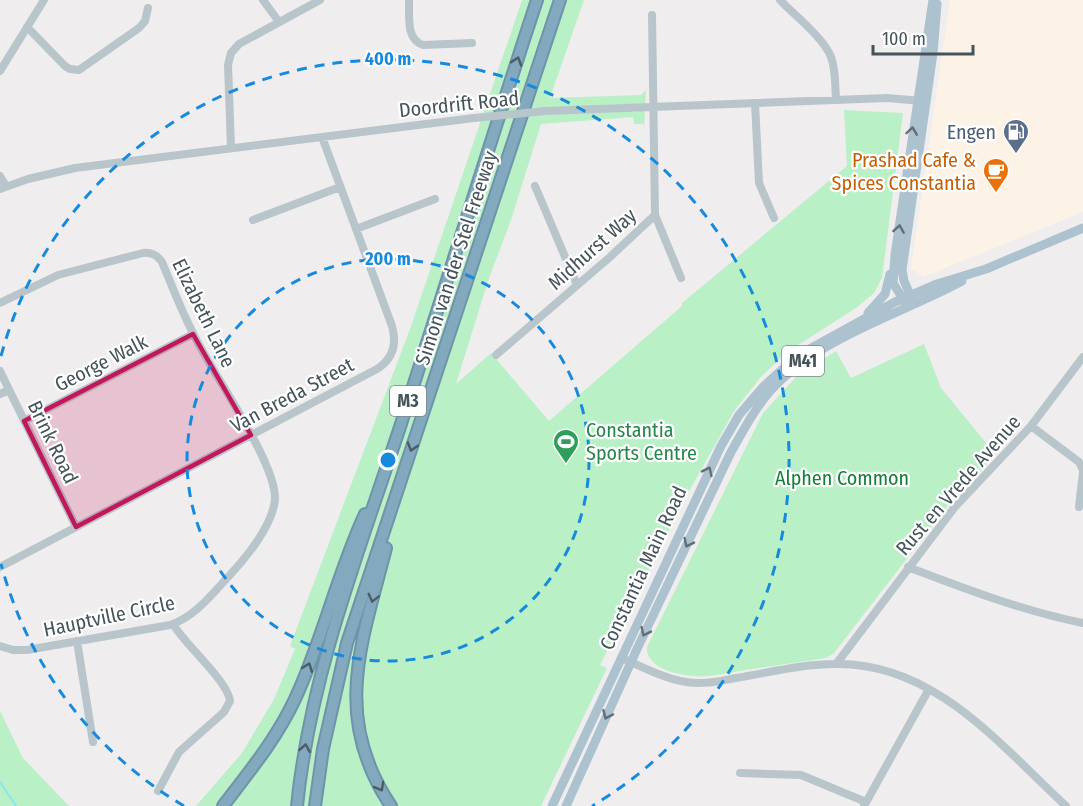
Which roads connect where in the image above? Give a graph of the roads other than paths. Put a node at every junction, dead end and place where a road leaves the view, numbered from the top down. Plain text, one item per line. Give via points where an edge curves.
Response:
1 (44, 0) edge
2 (263, 0) edge
3 (320, 0) edge
4 (409, 0) edge
5 (537, 0) edge
6 (560, 0) edge
7 (780, 0) edge
8 (935, 0) edge
9 (148, 8) dead end
10 (652, 15) dead end
11 (279, 22) junction
12 (27, 27) junction
13 (472, 43) dead end
14 (0, 71) edge
15 (836, 100) junction
16 (922, 101) junction
17 (755, 102) junction
18 (653, 106) junction
19 (322, 137) junction
20 (231, 148) junction
21 (0, 176) edge
22 (535, 186) dead end
23 (340, 187) junction
24 (3, 188) edge
25 (435, 199) dead end
26 (655, 215) junction
27 (774, 218) dead end
28 (253, 220) dead end
29 (356, 228) junction
30 (1083, 228) edge
31 (895, 255) junction
32 (902, 262) junction
33 (986, 269) junction
34 (681, 278) dead end
35 (938, 284) junction
36 (577, 285) junction
37 (908, 301) junction
38 (0, 303) edge
39 (849, 326) junction
40 (193, 334) junction
41 (496, 355) dead end
42 (1083, 357) edge
43 (0, 371) edge
44 (9, 390) junction
45 (0, 394) edge
46 (24, 421) junction
47 (1031, 426) junction
48 (251, 435) junction
49 (1083, 471) edge
50 (402, 480) junction
51 (375, 502) junction
52 (1079, 507) dead end
53 (76, 527) junction
54 (0, 567) edge
55 (908, 567) junction
56 (1083, 623) edge
57 (173, 624) junction
58 (77, 641) junction
59 (0, 646) edge
60 (620, 657) junction
61 (631, 662) junction
62 (837, 663) junction
63 (929, 689) junction
64 (93, 742) dead end
65 (740, 773) dead end
66 (158, 791) dead end
67 (865, 804) edge
68 (223, 806) edge
69 (297, 806) edge
70 (315, 806) edge
71 (391, 806) edge
72 (552, 806) edge
73 (566, 806) edge
74 (1066, 806) edge

1 - 12 street
2 - 11 street
3 - 11 street
4 - 13 street via 411,35 418,43
51 -> 5 highway, Simon van der Stel Freeway / M3
6 -> 50 highway, Simon van der Stel Freeway / M3
7 - 15 street via 831,55
8 - 16 main road
9 - 12 street via 139,28 79,70 65,66
10 - 18 street, Midhurst Way
11 - 20 street via 239,44 229,58
12 - 14 street
15 - 16 street, Doordrift Road
15 - 17 street, Doordrift Road
31 -> 16 main road
16 - 32 main road
17 - 18 street, Doordrift Road
17 - 27 street via 759,183
18 - 19 street, Doordrift Road, bridge via 546,111
18 - 26 street, Midhurst Way
19 - 20 street, Doordrift Road
19 - 23 street, Van Breda Street
20 - 24 street, Doordrift Road via 75,168
21 - 24 street
22 - 36 street
23 - 28 street
23 - 29 street, Van Breda Street
25 - 29 street
26 - 34 street
26 - 36 street, Midhurst Way
29 - 48 street, Van Breda Street via 394,330 392,354 377,369
30 - 33 main road, Constantia Main Road / M41
31 - 37 main road via 893,283
31 - 39 main road via 882,298
32 - 35 main road via 912,284
32 - 37 main road
33 - 35 main road, Constantia Main Road / M41
33 - 37 main road, Constantia Main Road / M41
35 - 37 main road, Constantia Main Road / M41
36 - 41 street, Midhurst Way
37 - 39 main road, Constantia Main Road / M41
37 -> 61 main road, Constantia Main Road / M41 via 802,362 770,391 731,452
38 - 40 street, Elizabeth Lane via 58,275 151,253 162,262
60 -> 39 main road, Constantia Main Road / M41 via 721,446 740,415 797,356
40 - 46 street, George Walk
40 - 48 street, Elizabeth Lane
42 - 47 street, Rust en Vrede Avenue
43 - 44 street, Brink Road
44 - 45 street
44 - 46 street, Brink Road
46 - 53 street, Brink Road
47 - 49 street via 1079,462
47 - 55 street, Rust en Vrede Avenue via 954,508
48 - 53 street, Van Breda Street
48 - 57 street, Hauptville Circle via 272,480 275,501 271,516 237,568 192,614
49 - 52 street
50 - 70 highway, Simon van der Stel Freeway / M3 via 336,685
50 -> 71 highway via 355,683 360,739 378,786
68 -> 51 highway via 261,756 294,702 360,525
69 -> 51 highway, Simon van der Stel Freeway / M3 via 305,743 320,677
53 - 54 street, Van Breda Street
55 - 56 street via 1032,611
55 - 62 street, Rust en Vrede Avenue
57 - 58 street, Hauptville Circle
57 - 66 street via 228,692 230,701 224,712 179,752
58 - 59 street, Hauptville Circle via 20,650
58 - 64 street
60 - 61 street
60 - 72 main road, Constantia Main Road / M41
61 - 62 street via 673,680 701,683
61 -> 73 main road, Constantia Main Road / M41
62 - 63 street via 875,668
63 - 67 street
63 - 74 street via 984,727
65 - 67 street via 801,775

